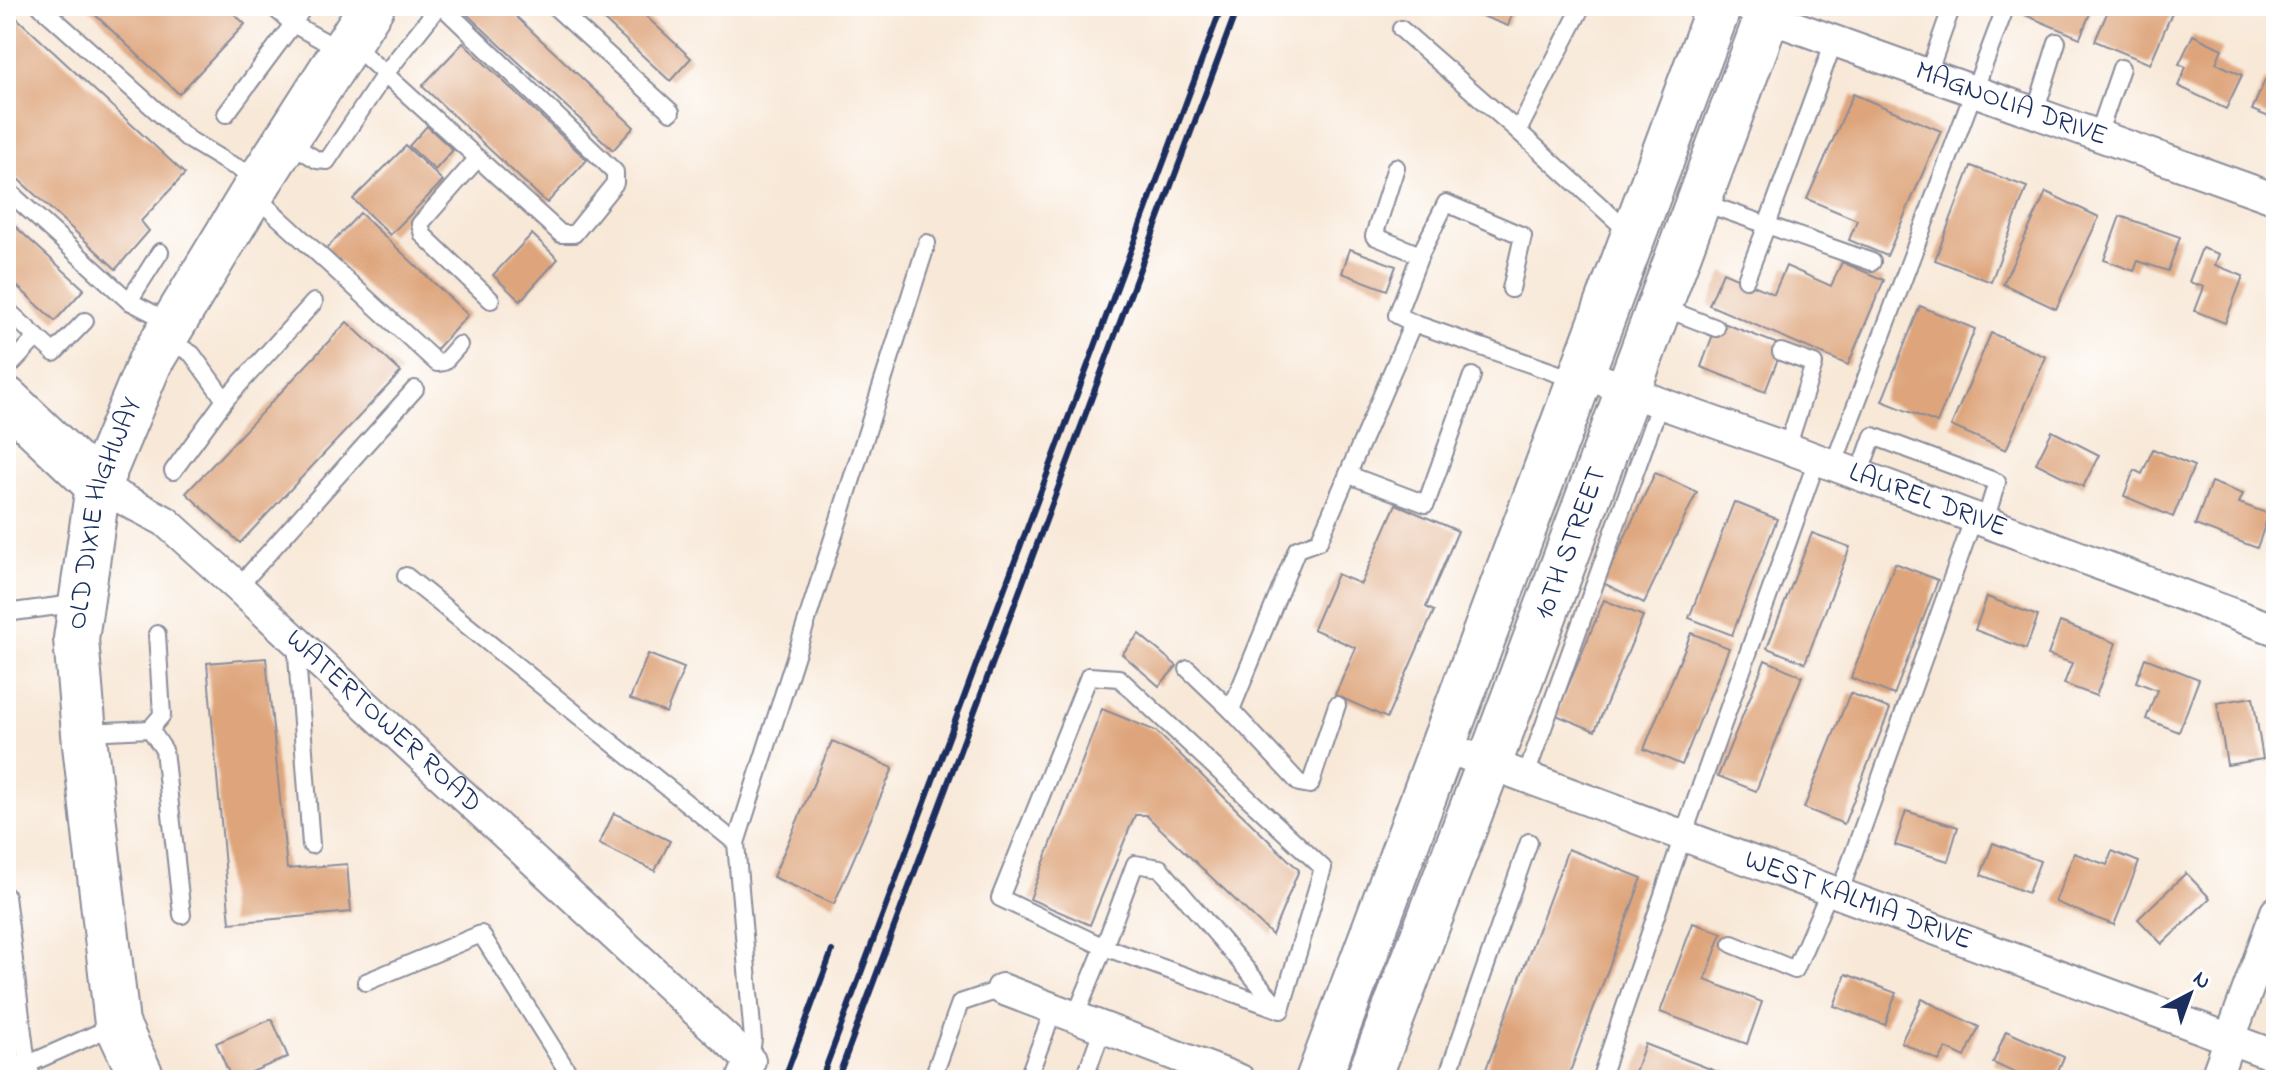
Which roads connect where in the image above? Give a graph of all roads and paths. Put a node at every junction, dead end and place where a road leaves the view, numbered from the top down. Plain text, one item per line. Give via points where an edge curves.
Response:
1 (40, 6) edge
2 (272, 6) edge
3 (304, 6) edge
4 (440, 6) edge
5 (554, 6) edge
6 (1582, 6) edge
7 (1719, 6) edge
8 (1952, 6) edge
9 (2006, 6) edge
10 (1762, 9) edge
11 (293, 24) junction
12 (1401, 29) dead end
13 (355, 33) edge
14 (1834, 41) junction
15 (2057, 42) dead end
16 (2121, 68) dead end
17 (385, 74) junction
18 (1928, 74) junction
19 (1975, 91) junction
20 (671, 112) dead end
21 (2035, 113) junction
22 (226, 114) dead end
23 (1518, 131) junction
24 (2098, 135) junction
25 (286, 140) junction
26 (478, 158) junction
27 (1396, 167) dead end
28 (256, 186) junction
29 (6, 189) edge
30 (2276, 199) edge
31 (1699, 201) junction
32 (1767, 225) junction
33 (1632, 235) junction
34 (927, 243) dead end
35 (160, 252) dead end
36 (1420, 255) junction
37 (1872, 262) dead end
38 (1746, 279) dead end
39 (1511, 289) dead end
40 (491, 300) dead end
41 (129, 301) junction
42 (314, 302) dead end
43 (1660, 307) junction
44 (6, 309) edge
45 (85, 321) dead end
46 (1413, 323) junction
47 (1716, 328) dead end
48 (169, 331) junction
49 (37, 337) junction
50 (459, 345) dead end
51 (1781, 352) dead end
52 (6, 370) edge
53 (1472, 376) dead end
54 (1580, 376) junction
55 (415, 389) dead end
56 (1644, 397) junction
57 (6, 399) edge
58 (225, 400) junction
59 (1787, 448) junction
60 (1836, 467) junction
61 (173, 471) dead end
62 (1349, 475) junction
63 (98, 486) junction
64 (1980, 519) junction
65 (406, 576) dead end
66 (238, 587) junction
67 (81, 603) junction
68 (6, 613) edge
69 (2276, 630) edge
70 (157, 634) dead end
71 (296, 642) junction
72 (1188, 669) dead end
73 (1337, 705) dead end
74 (1231, 710) junction
75 (150, 729) junction
76 (84, 732) junction
77 (1442, 746) junction
78 (1507, 771) junction
79 (1683, 836) junction
80 (1529, 842) dead end
81 (736, 843) junction
82 (311, 845) dead end
83 (1835, 892) junction
84 (6, 896) edge
85 (2276, 912) edge
86 (182, 915) dead end
87 (1732, 944) dead end
88 (1104, 947) junction
89 (366, 982) dead end
90 (1002, 989) joint
91 (1281, 1010) junction
92 (1077, 1018) junction
93 (117, 1024) junction
94 (2230, 1038) junction
95 (2276, 1056) edge
96 (746, 1071) edge
97 (30, 1072) edge
98 (6, 1074) edge
99 (143, 1080) edge
100 (573, 1080) edge
101 (932, 1080) edge
102 (1027, 1080) edge
103 (1084, 1080) edge
104 (1240, 1080) edge
105 (1318, 1080) edge
106 (1368, 1080) edge
107 (1446, 1080) edge
108 (1600, 1080) edge
109 (2215, 1080) edge

1 - 28 lane via 188,139
2 - 11 lane
3 - 11 lane
4 - 17 lane
4 - 26 lane via 615,172 615,183 574,234 561,234
5 - 20 lane
6 - 23 lane
7 - 33 main road, 10TH STREET
8 - 18 lane
9 - 19 lane
10 - 14 street, MAGNOLIA DRIVE
10 - 31 main road, 10TH STREET
11 - 13 lane
11 - 22 lane
12 - 23 lane
13 - 17 lane
13 - 25 main road, OLD DIXIE HIGHWAY
14 - 18 street, MAGNOLIA DRIVE
14 - 32 lane
15 - 21 lane
16 - 24 lane
17 - 25 lane via 327,161
17 - 26 lane
18 - 19 street, MAGNOLIA DRIVE
19 - 21 street, MAGNOLIA DRIVE
19 - 60 lane
21 - 24 street, MAGNOLIA DRIVE
23 - 33 lane
24 - 30 street, MAGNOLIA DRIVE
25 - 28 main road, OLD DIXIE HIGHWAY
26 - 40 lane via 420,224 423,235
27 - 36 lane via 1374,236
28 - 48 main road, OLD DIXIE HIGHWAY
28 - 50 lane via 437,363
29 - 41 lane
31 - 32 lane
31 - 43 main road, 10TH STREET
32 - 37 lane
32 - 38 lane
33 - 54 main road, 10TH STREET
34 - 81 lane
35 - 41 lane
36 - 39 lane via 1446,203 1523,236
36 - 46 lane via 1397,315
41 - 48 lane
42 - 58 lane
43 - 47 lane
43 - 56 main road, 10TH STREET
44 - 49 lane
45 - 49 lane via 54,353
46 - 54 lane
46 - 62 lane
48 - 58 lane
48 - 63 main road, OLD DIXIE HIGHWAY via 150,362
49 - 52 lane
51 - 59 lane via 1814,364
53 - 62 lane via 1426,504
54 - 56 street, LAUREL DRIVE
54 - 77 main road, 10TH STREET
55 - 66 lane
56 - 59 street, LAUREL DRIVE
56 - 78 main road, 10TH STREET
57 - 63 main road, WATERTOWER ROAD
58 - 61 lane
59 - 60 street, LAUREL DRIVE
60 - 64 street, LAUREL DRIVE
60 - 64 lane via 1873,436 1997,482
60 - 79 lane
62 - 74 lane via 1319,541 1297,549
63 - 66 street, WATERTOWER ROAD via 165,521
63 - 67 main road, OLD DIXIE HIGHWAY
64 - 69 street, LAUREL DRIVE
64 - 83 lane
65 - 81 lane
66 - 71 street, WATERTOWER ROAD
67 - 68 lane
67 - 76 main road, OLD DIXIE HIGHWAY via 76,639
70 - 75 lane via 162,715
71 - 82 lane
71 - 96 street, WATERTOWER ROAD
72 - 74 lane
73 - 74 lane via 1310,785 1299,783
75 - 76 lane
75 - 86 lane via 164,750
76 - 93 main road, OLD DIXIE HIGHWAY
77 - 78 street, WEST KALMIA DRIVE
77 - 105 main road, 10TH STREET
78 - 79 street, WEST KALMIA DRIVE
78 - 106 main road, 10TH STREET
79 - 83 street, WEST KALMIA DRIVE
79 - 108 lane
80 - 107 lane
81 - 96 lane via 753,1039
83 - 87 lane via 1795,970
83 - 94 street, WEST KALMIA DRIVE
84 - 97 lane
85 - 94 street
88 - 91 lane
88 - 91 lane via 1135,864 1160,868
88 - 91 lane via 1000,898 1089,676 1119,678 1323,868
88 - 92 lane
89 - 100 lane via 481,934
90 - 92 street
90 - 101 lane via 960,1003
92 - 102 lane
92 - 103 lane
92 - 104 street
93 - 97 lane
93 - 99 main road, OLD DIXIE HIGHWAY
94 - 95 street, WEST KALMIA DRIVE
94 - 109 street
97 - 98 lane

